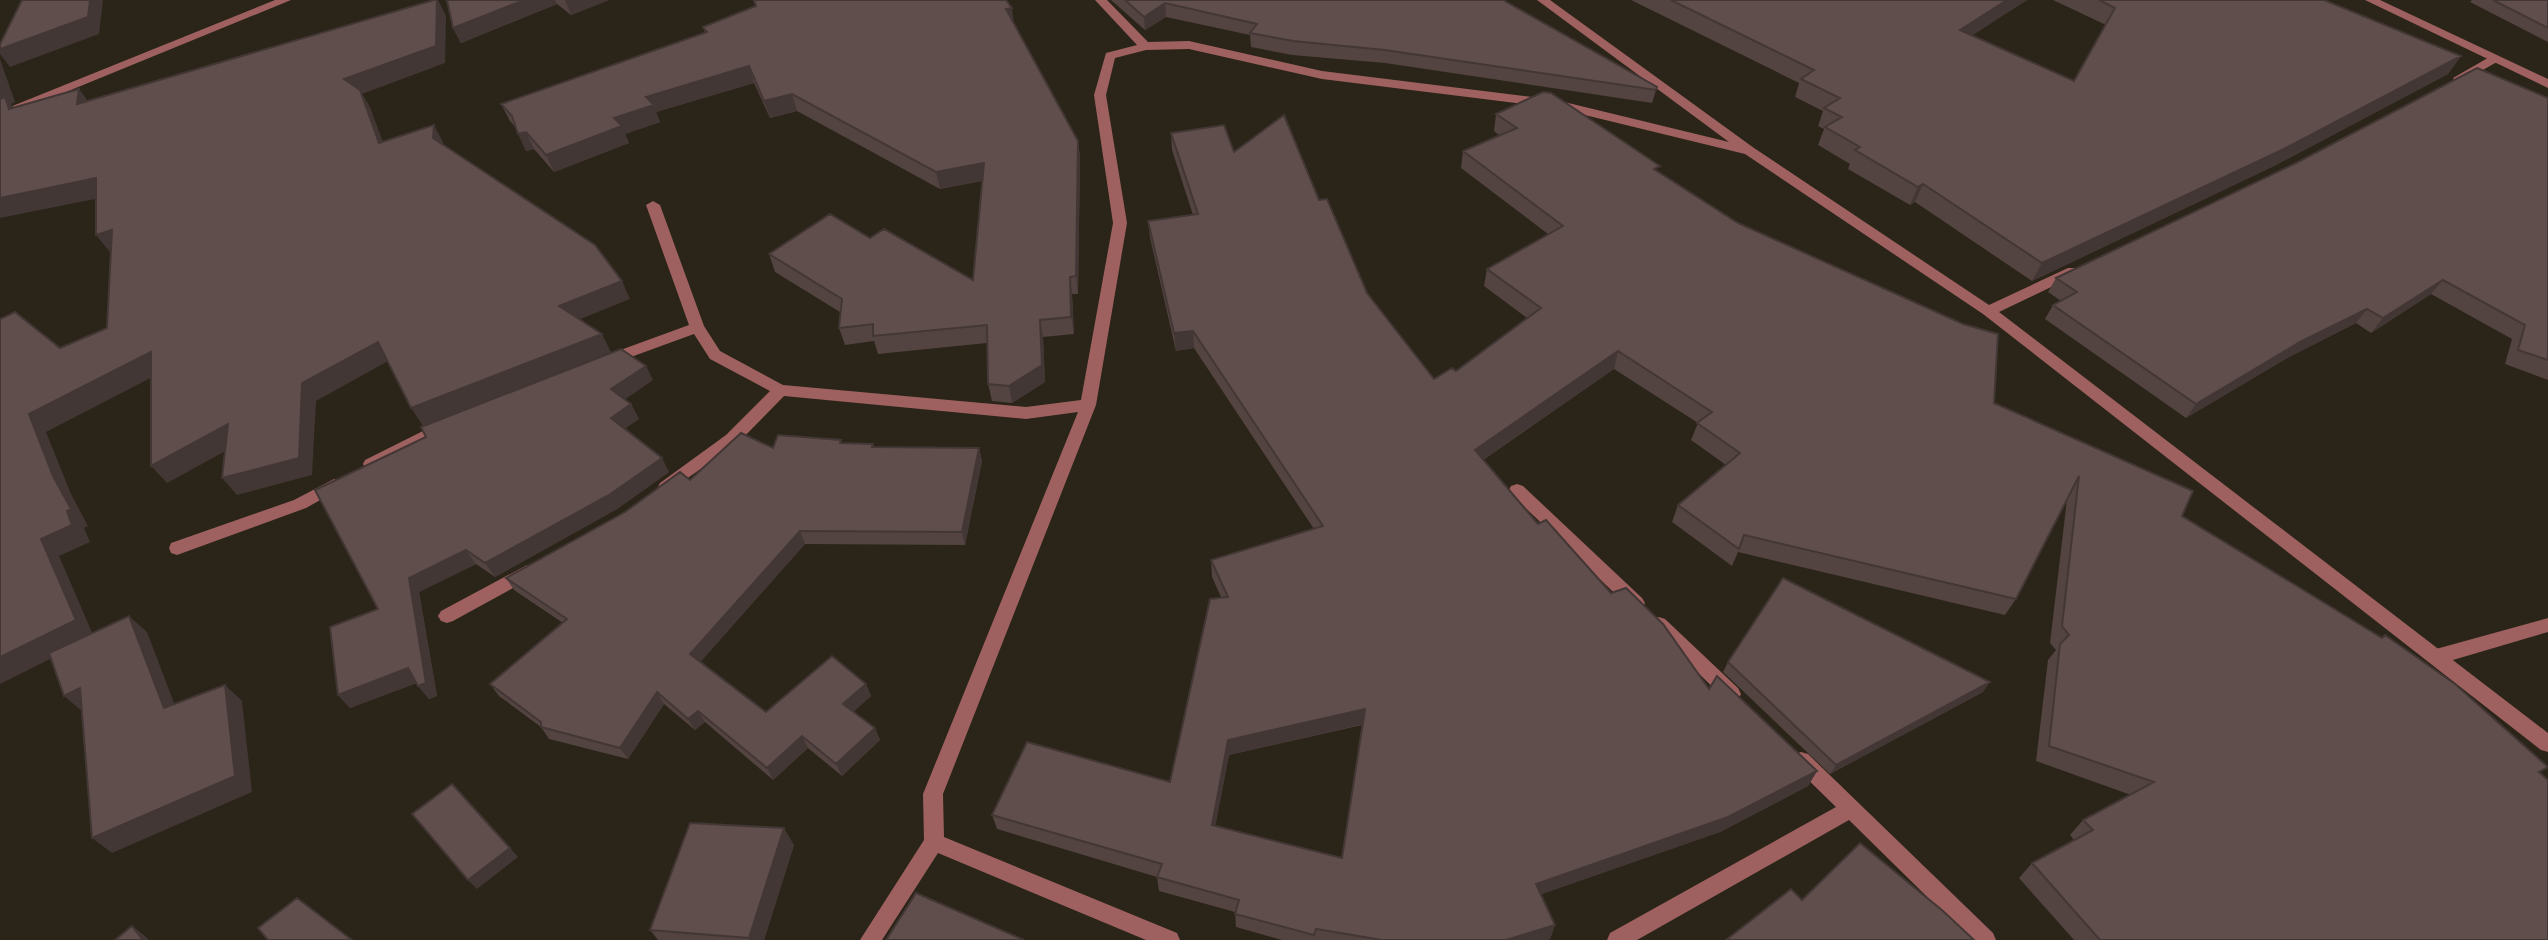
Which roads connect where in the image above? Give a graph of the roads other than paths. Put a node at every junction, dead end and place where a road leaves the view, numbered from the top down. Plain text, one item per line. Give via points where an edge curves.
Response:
1 (285, 0) edge
2 (1101, 0) edge
3 (1543, 0) edge
4 (2371, 0) edge
5 (1145, 46) junction
6 (2493, 59) junction
7 (2548, 84) edge
8 (2440, 88) edge
9 (0, 115) edge
10 (1749, 151) junction
11 (653, 205) dead end
12 (2085, 265) edge
13 (1988, 311) junction
14 (697, 327) junction
15 (594, 365) edge
16 (780, 390) junction
17 (1088, 405) junction
18 (466, 418) edge
19 (1517, 490) dead end
20 (649, 500) edge
21 (177, 548) dead end
22 (543, 563) edge
23 (447, 616) dead end
24 (2548, 625) edge
25 (2436, 657) junction
26 (1748, 709) edge
27 (1782, 742) edge
28 (2548, 744) edge
29 (1852, 808) junction
30 (934, 842) junction
31 (870, 940) edge
32 (1170, 940) edge
33 (1617, 940) edge
34 (1986, 940) edge

1 - 9 street
2 - 5 street
3 - 10 street
4 - 6 street
5 - 10 street via 1189,45 1322,75 1556,104
5 - 17 street via 1110,56 1100,95 1120,223
6 - 7 street
6 - 8 street
10 - 13 street
11 - 14 street
12 - 13 street
13 - 25 street
14 - 15 street
14 - 16 street via 715,355
16 - 17 street via 1026,413
16 - 20 street via 732,439
17 - 30 street via 933,794
18 - 21 street via 423,435 300,504
19 - 26 street
22 - 23 street
24 - 25 street
25 - 28 street
27 - 29 street
29 - 33 street
29 - 34 street
30 - 31 street
30 - 32 street

